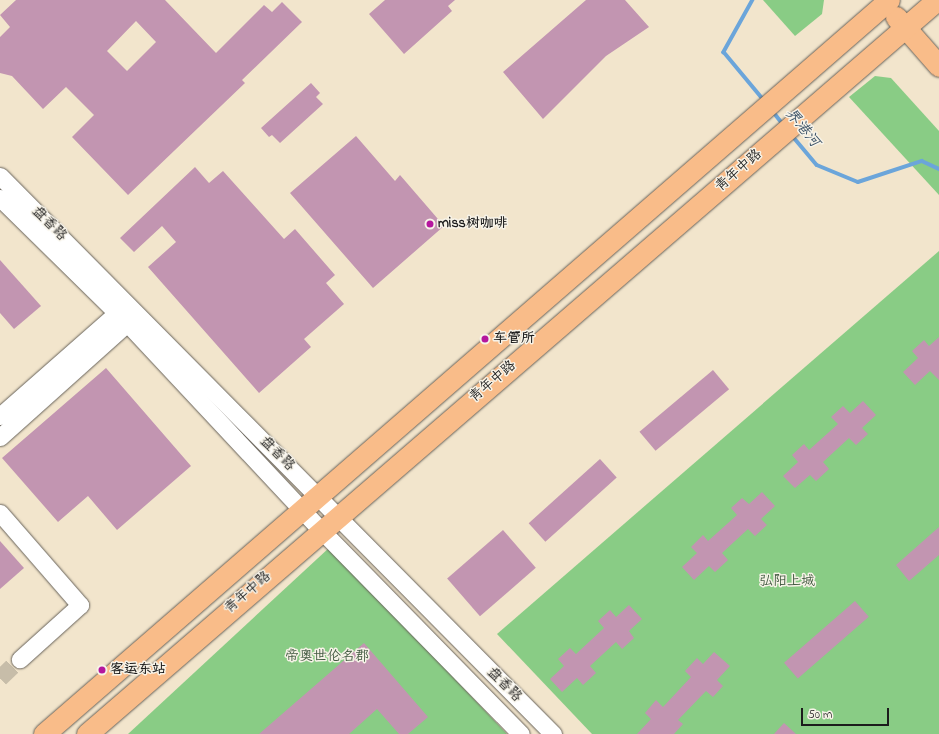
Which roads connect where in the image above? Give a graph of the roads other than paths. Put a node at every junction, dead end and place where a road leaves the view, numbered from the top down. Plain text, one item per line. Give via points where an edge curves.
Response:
1 (885, 1) edge
2 (934, 5) edge
3 (905, 28) junction
4 (939, 66) edge
5 (0, 176) edge
6 (0, 198) edge
7 (125, 314) junction
8 (0, 415) edge
9 (0, 436) edge
10 (319, 497) junction
11 (304, 510) junction
12 (0, 513) edge
13 (336, 515) junction
14 (320, 529) junction
15 (20, 659) tunnel mouth
16 (44, 734) edge
17 (87, 734) edge
18 (521, 734) edge
19 (553, 734) edge

1 - 3 main road
1 - 10 main road, 青年中路
2 - 3 main road, 青年中路
3 - 4 main road
3 - 13 main road, 青年中路
5 - 7 street, 盘香路
6 - 7 street, 盘香路
7 - 8 street
7 - 9 street
7 - 10 street, 盘香路
7 - 11 street, 盘香路
10 - 11 main road, 青年中路
10 - 13 street, 盘香路
11 - 14 street, 盘香路
11 - 16 main road, 青年中路
12 - 15 street via 80,605
13 - 14 main road, 青年中路
13 - 19 street, 盘香路
14 - 17 main road, 青年中路
14 - 18 street, 盘香路

